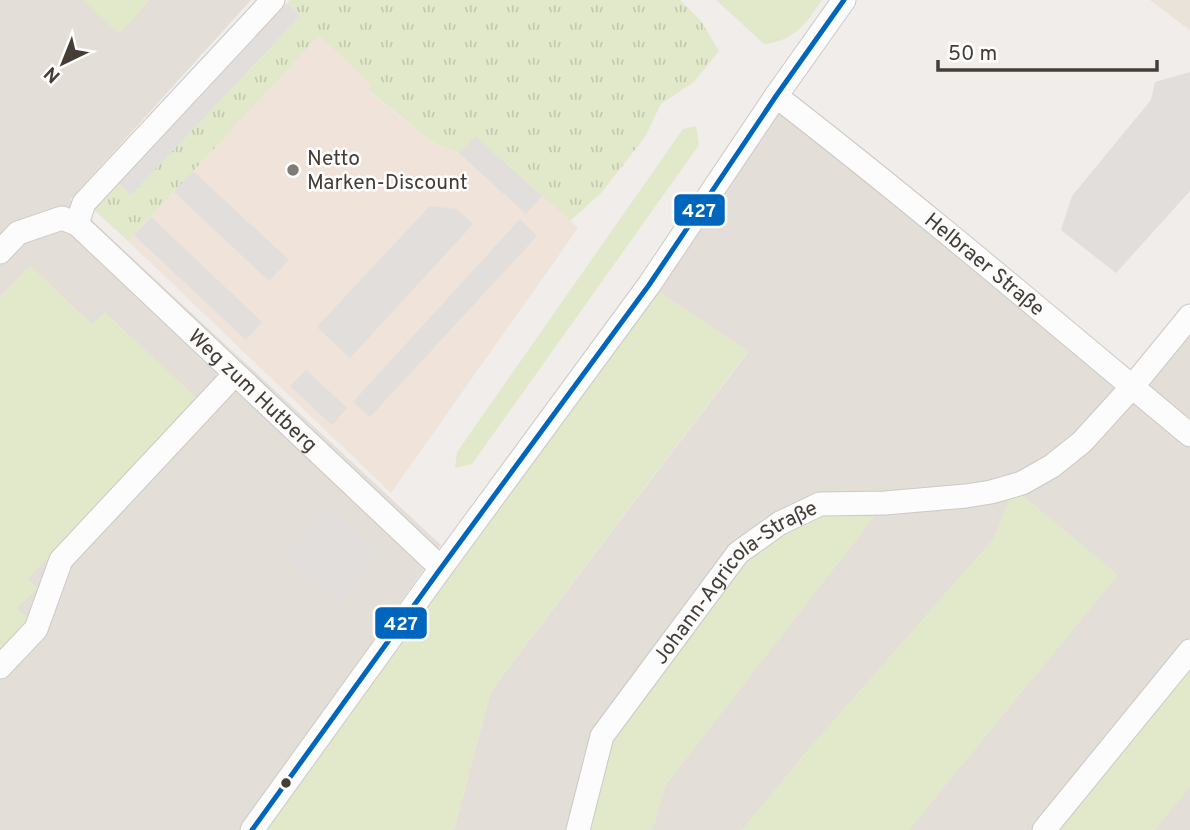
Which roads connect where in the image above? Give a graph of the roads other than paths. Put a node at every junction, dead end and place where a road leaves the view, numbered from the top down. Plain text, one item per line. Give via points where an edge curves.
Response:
1 (273, 0) edge
2 (844, 0) edge
3 (776, 96) junction
4 (69, 221) junction
5 (0, 252) edge
6 (1190, 316) edge
7 (235, 374) junction
8 (1132, 387) junction
9 (1190, 435) edge
10 (441, 568) junction
11 (1190, 651) edge
12 (0, 667) edge
13 (252, 830) edge
14 (578, 830) edge
15 (1044, 830) edge

1 - 4 street
2 - 3 street
3 - 8 street, Helbraer Straße
3 - 10 street via 649,285
4 - 5 street via 18,233
4 - 7 street, Weg zum Hutberg
6 - 8 street, Johann-Agricola-Straße
7 - 10 street, Weg zum Hutberg
7 - 12 street via 61,560 36,629
8 - 9 street, Helbraer Straße
8 - 14 street, Johann-Agricola-Straße via 1082,442 1022,483 966,496 820,504 780,523 738,553 602,736
10 - 13 street
11 - 15 street

